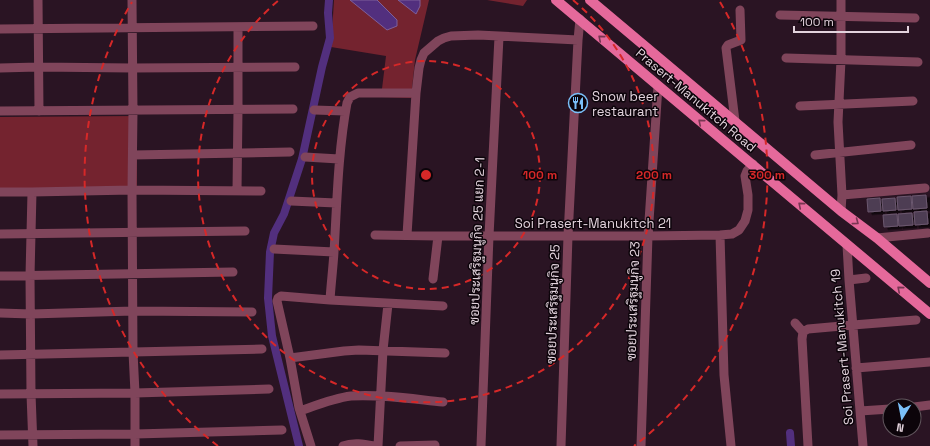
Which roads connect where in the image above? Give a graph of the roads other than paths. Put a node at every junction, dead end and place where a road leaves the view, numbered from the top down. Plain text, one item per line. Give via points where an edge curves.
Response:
1 (38, 0) edge
2 (132, 0) edge
3 (556, 0) edge
4 (590, 0) edge
5 (841, 0) edge
6 (740, 10) dead end
7 (780, 15) dead end
8 (841, 16) junction
9 (915, 18) dead end
10 (580, 20) junction
11 (238, 26) junction
12 (313, 26) dead end
13 (39, 28) junction
14 (132, 28) junction
15 (0, 29) edge
16 (499, 37) junction
17 (578, 40) junction
18 (786, 58) dead end
19 (840, 60) junction
20 (918, 62) dead end
21 (38, 67) junction
22 (238, 67) junction
23 (295, 67) dead end
24 (0, 68) edge
25 (132, 68) junction
26 (658, 86) junction
27 (416, 93) junction
28 (913, 101) dead end
29 (838, 104) junction
30 (800, 106) dead end
31 (293, 109) dead end
32 (238, 110) junction
33 (314, 110) dead end
34 (0, 111) edge
35 (39, 111) junction
36 (133, 111) junction
37 (345, 111) junction
38 (735, 122) junction
39 (910, 145) dead end
40 (290, 152) dead end
41 (238, 153) junction
42 (839, 153) junction
43 (133, 154) junction
44 (815, 155) dead end
45 (305, 157) dead end
46 (340, 159) junction
47 (753, 164) junction
48 (925, 188) dead end
49 (132, 190) junction
50 (237, 191) junction
51 (261, 191) dead end
52 (0, 192) edge
53 (32, 192) junction
54 (842, 195) junction
55 (290, 201) dead end
56 (336, 203) junction
57 (841, 211) junction
58 (245, 231) dead end
59 (132, 232) junction
60 (31, 233) junction
61 (928, 233) dead end
62 (0, 234) edge
63 (375, 235) dead end
64 (406, 235) junction
65 (720, 235) junction
66 (438, 236) junction
67 (489, 236) junction
68 (568, 236) junction
69 (648, 236) junction
70 (877, 238) junction
71 (848, 245) junction
72 (274, 249) dead end
73 (334, 252) junction
74 (233, 272) dead end
75 (132, 273) junction
76 (0, 276) edge
77 (30, 276) junction
78 (866, 278) dead end
79 (433, 279) dead end
80 (849, 280) junction
81 (930, 282) edge
82 (330, 300) junction
83 (388, 304) junction
84 (443, 306) dead end
85 (133, 311) junction
86 (252, 312) dead end
87 (0, 313) edge
88 (31, 314) junction
89 (930, 314) edge
90 (916, 320) dead end
91 (795, 323) dead end
92 (853, 325) junction
93 (803, 332) junction
94 (262, 349) dead end
95 (383, 350) junction
96 (133, 352) junction
97 (445, 353) dead end
98 (32, 354) junction
99 (0, 355) edge
100 (290, 358) junction
101 (930, 362) edge
102 (856, 368) junction
103 (269, 389) dead end
104 (135, 393) junction
105 (0, 394) edge
106 (31, 394) junction
107 (381, 396) junction
108 (443, 402) dead end
109 (300, 410) junction
110 (882, 410) edge
111 (860, 411) junction
112 (282, 430) dead end
113 (135, 434) junction
114 (0, 435) edge
115 (34, 435) junction
116 (436, 445) dead end
117 (33, 446) edge
118 (135, 446) edge
119 (311, 446) edge
120 (344, 446) edge
121 (374, 446) edge
122 (378, 446) edge
123 (400, 446) edge
124 (482, 446) edge
125 (561, 446) edge
126 (641, 446) edge
127 (731, 446) edge
128 (808, 446) edge
129 (863, 446) edge

1 - 13 street
2 - 14 street
3 - 10 main road, Prasert-Manukitch Road
4 - 38 main road, Prasert-Manukitch Road
5 - 8 street
6 - 38 street via 742,40 726,48
7 - 8 street
8 - 9 street
8 - 19 street
10 - 17 street, ซอยประเสริฐมนูกิจ 25
26 -> 10 main road, Prasert-Manukitch Road
11 - 12 street
11 - 14 street
11 - 22 street
13 - 14 street
13 - 15 street
13 - 21 street
14 - 25 street
16 - 17 street
16 - 27 street via 451,36 438,41 424,53 421,60
16 - 67 street, ซอยประเสริฐมนูกิจ 25 แยก 2-1
17 - 68 street, ซอยประเสริฐมนูกิจ 25
18 - 19 street
19 - 20 street
19 - 29 street
21 - 24 street
21 - 25 street
21 - 35 street
22 - 23 street
22 - 25 street
22 - 32 street
25 - 36 street
47 -> 26 main road, Prasert-Manukitch Road
26 - 69 street, ซอยประเสริฐมนูกิจ 23
27 - 37 street via 358,93 350,97
27 - 64 street
28 - 29 street
29 - 30 street
29 - 42 street
31 - 32 street
32 - 36 street
32 - 41 street
33 - 37 street
34 - 35 street
35 - 36 street
36 - 43 street
37 - 46 street
38 - 57 main road, Prasert-Manukitch Road
39 - 42 street
40 - 41 street
41 - 43 street
41 - 50 street
42 - 44 street
42 - 54 street
43 - 49 street
45 - 46 street
46 - 56 street
47 - 65 street, Soi Prasert-Manukitch 21 via 745,176 748,210 745,221 739,230 732,234
71 -> 47 main road, Prasert-Manukitch Road
48 - 54 street
49 - 50 street
49 - 53 street
49 - 59 street
50 - 51 street
52 - 53 street
53 - 60 street
54 - 57 street
55 - 56 street
56 - 73 street
57 -> 70 main road, Prasert-Manukitch Road
58 - 59 street
59 - 60 street
59 - 75 street
60 - 62 street
60 - 77 street
61 - 70 street
63 - 64 street, Soi Prasert-Manukitch 21
64 - 66 street, Soi Prasert-Manukitch 21
65 - 69 street, Soi Prasert-Manukitch 21
65 - 127 street via 724,375
66 - 67 street, Soi Prasert-Manukitch 21
66 - 79 street
67 - 68 street, Soi Prasert-Manukitch 21
67 - 124 street, ซอยประเสริฐมนูกิจ 25 แยก 2-1
68 - 69 street, Soi Prasert-Manukitch 21
68 - 125 street, ซอยประเสริฐมนูกิจ 25
69 - 126 street, ซอยประเสริฐมนูกิจ 23
70 - 81 main road, Prasert-Manukitch Road
71 - 80 street, Soi Prasert-Manukitch 19
89 -> 71 main road, Prasert-Manukitch Road
72 - 73 street
73 - 82 street
74 - 75 street
75 - 77 street
75 - 85 street
76 - 77 street
77 - 88 street
78 - 80 street
80 - 92 street, Soi Prasert-Manukitch 19
82 - 83 street
82 - 100 street via 281,296 278,298
83 - 84 street
83 - 95 street
85 - 86 street
85 - 88 street
85 - 96 street
87 - 88 street
88 - 98 street
90 - 92 street
91 - 93 street
92 - 93 street via 808,329
92 - 102 street, Soi Prasert-Manukitch 19
93 - 128 street
94 - 96 street
95 - 97 street
95 - 100 street via 344,351
95 - 107 street
96 - 98 street
96 - 104 street
98 - 99 street
98 - 106 street
100 - 109 street
101 - 102 street
102 - 111 street, Soi Prasert-Manukitch 19
103 - 104 street
104 - 106 street
104 - 113 street
105 - 106 street
106 - 115 street
107 - 108 street
107 - 109 street via 350,396
107 - 122 street
109 - 119 street
110 - 111 street
111 - 129 street, Soi Prasert-Manukitch 19
112 - 113 street
113 - 115 street
113 - 118 street
114 - 115 street
115 - 117 street
116 - 123 street
120 - 121 street

